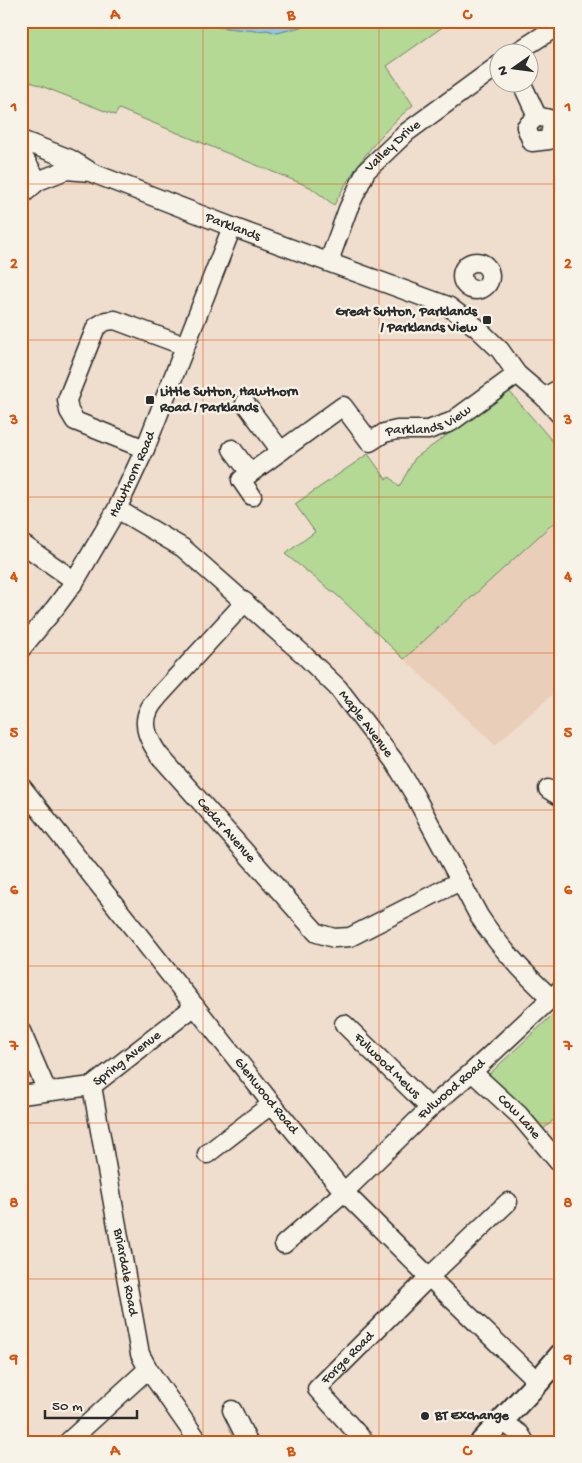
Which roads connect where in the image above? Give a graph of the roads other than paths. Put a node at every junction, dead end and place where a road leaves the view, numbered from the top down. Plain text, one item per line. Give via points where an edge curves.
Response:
1 (561, 24) edge
2 (533, 42) edge
3 (490, 71) edge
4 (525, 92) edge
5 (536, 116) dead end
6 (21, 140) edge
7 (21, 153) edge
8 (90, 172) junction
9 (38, 181) junction
10 (21, 196) edge
11 (232, 227) junction
12 (329, 261) junction
13 (464, 285) dead end
14 (448, 306) junction
15 (185, 346) junction
16 (517, 374) junction
17 (561, 388) edge
18 (544, 397) junction
19 (246, 403) dead end
20 (561, 416) edge
21 (145, 449) junction
22 (232, 449) dead end
23 (281, 451) junction
24 (250, 474) junction
25 (252, 496) dead end
26 (117, 509) junction
27 (21, 543) edge
28 (75, 581) junction
29 (245, 602) junction
30 (21, 649) edge
31 (21, 786) edge
32 (460, 881) junction
33 (556, 993) edge
34 (195, 1006) junction
35 (343, 1024) dead end
36 (21, 1031) edge
37 (472, 1072) junction
38 (92, 1086) junction
39 (47, 1091) junction
40 (21, 1096) edge
41 (272, 1104) junction
42 (430, 1108) junction
43 (207, 1154) dead end
44 (561, 1165) edge
45 (344, 1192) junction
46 (508, 1202) dead end
47 (284, 1244) dead end
48 (429, 1277) junction
49 (561, 1355) edge
50 (148, 1369) junction
51 (538, 1382) junction
52 (232, 1410) dead end
53 (502, 1421) junction
54 (68, 1442) edge
55 (199, 1442) edge
56 (248, 1442) edge
57 (365, 1442) edge
58 (482, 1442) edge
59 (526, 1442) edge

1 - 2 street
3 - 12 street, Valley Drive via 407,132 366,171
4 - 5 street
6 - 8 street via 70,159
7 - 9 street
8 - 9 street, Parklands via 66,170
8 - 11 street, Parklands
9 - 10 street, Parklands
11 - 12 street, Parklands
11 - 15 street, Hawthorn Road
12 - 14 street, Parklands
13 - 14 street
14 - 16 street, Parklands via 500,350
15 - 21 street, Hawthorn Road
15 - 21 street via 115,320 106,321 96,326 67,400 68,411 75,421
16 - 18 street, Parklands
16 - 23 street, Parklands View via 439,427 397,430 384,433 370,442 343,406
17 - 18 street
18 - 20 street, Parklands
19 - 23 street
21 - 26 street, Hawthorn Road
22 - 24 street
23 - 24 street
24 - 25 street via 241,480
26 - 28 street, Hawthorn Road
26 - 29 street, Maple Avenue via 183,548
27 - 28 street
28 - 30 street, Hawthorn Road
29 - 32 street, Maple Avenue via 338,688 356,711 394,761
29 - 32 street, Cedar Avenue via 148,711 148,734 159,755 317,933 334,938 350,937
31 - 34 street, Glenwood Road
32 - 33 street, Maple Avenue via 487,929 526,974
33 - 37 street, Fulwood Road
34 - 38 street, Spring Avenue
34 - 41 street, Glenwood Road
35 - 42 street, Fulwood Mews
36 - 39 street
37 - 42 street, Fulwood Road
37 - 44 street, Cow Lane via 519,1115
38 - 39 street, Spring Avenue
38 - 50 street, Briardale Road via 140,1354
39 - 40 street, Spring Avenue
41 - 43 street
41 - 45 street, Glenwood Road
42 - 45 street, Fulwood Road
45 - 47 street, Fulwood Road
45 - 48 street, Glenwood Road
46 - 48 street
48 - 51 street, Glenwood Road
48 - 57 street, Forge Road via 317,1389
49 - 51 main road
50 - 54 street
50 - 55 street, Briardale Road
51 - 53 main road
52 - 56 street
53 - 58 main road
53 - 59 street

